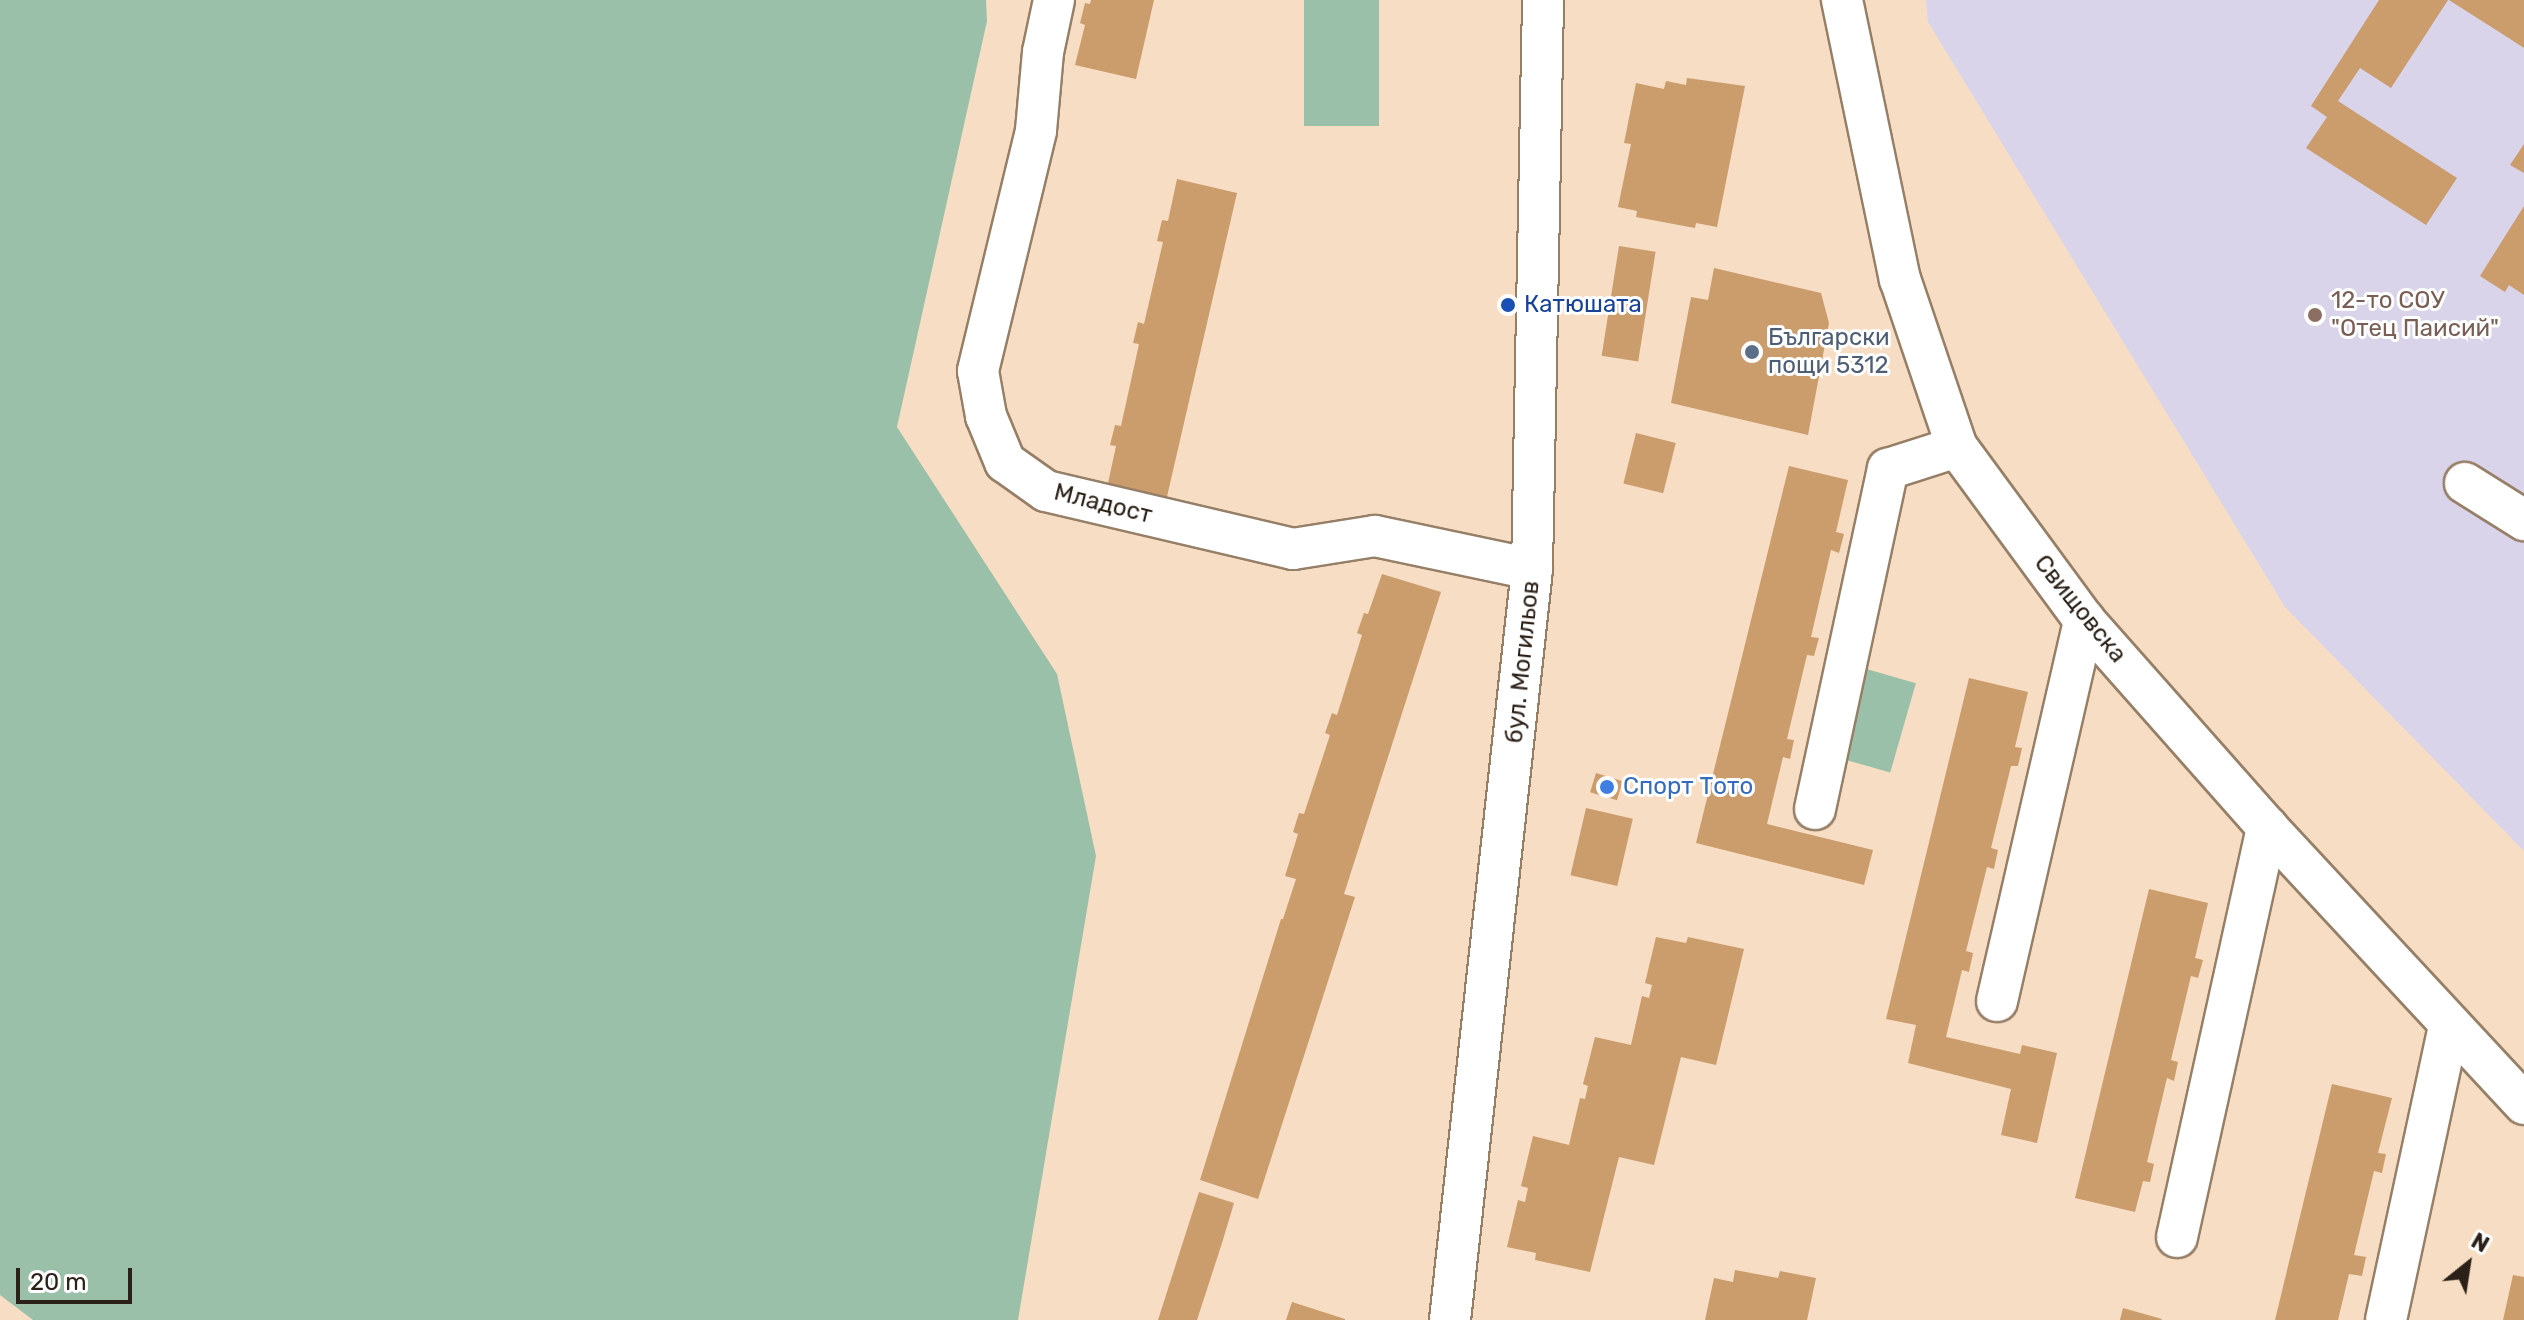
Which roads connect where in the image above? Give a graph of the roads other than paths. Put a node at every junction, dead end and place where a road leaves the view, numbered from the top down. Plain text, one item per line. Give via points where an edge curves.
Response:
1 (1054, 0) edge
2 (1543, 0) edge
3 (1842, 0) edge
4 (1957, 447) junction
5 (2465, 483) dead end
6 (2524, 520) edge
7 (1532, 569) junction
8 (2084, 620) junction
9 (1815, 809) dead end
10 (2267, 827) junction
11 (1997, 1001) dead end
12 (2449, 1027) junction
13 (2524, 1104) edge
14 (2177, 1237) dead end
15 (1450, 1320) edge
16 (2386, 1320) edge

1 - 7 street, Младост via 1036,131 978,371 986,416 1005,462 1046,491 1293,549 1375,536
2 - 7 street, бул. Могильов
3 - 4 street, Свищовска via 1900,279
4 - 8 street, Свищовска
4 - 9 street via 1888,469
5 - 6 street
7 - 15 street, бул. Могильов
8 - 10 street, Свищовска
8 - 11 street
10 - 12 street, Свищовска
10 - 14 street
12 - 13 street, Свищовска
12 - 16 street

